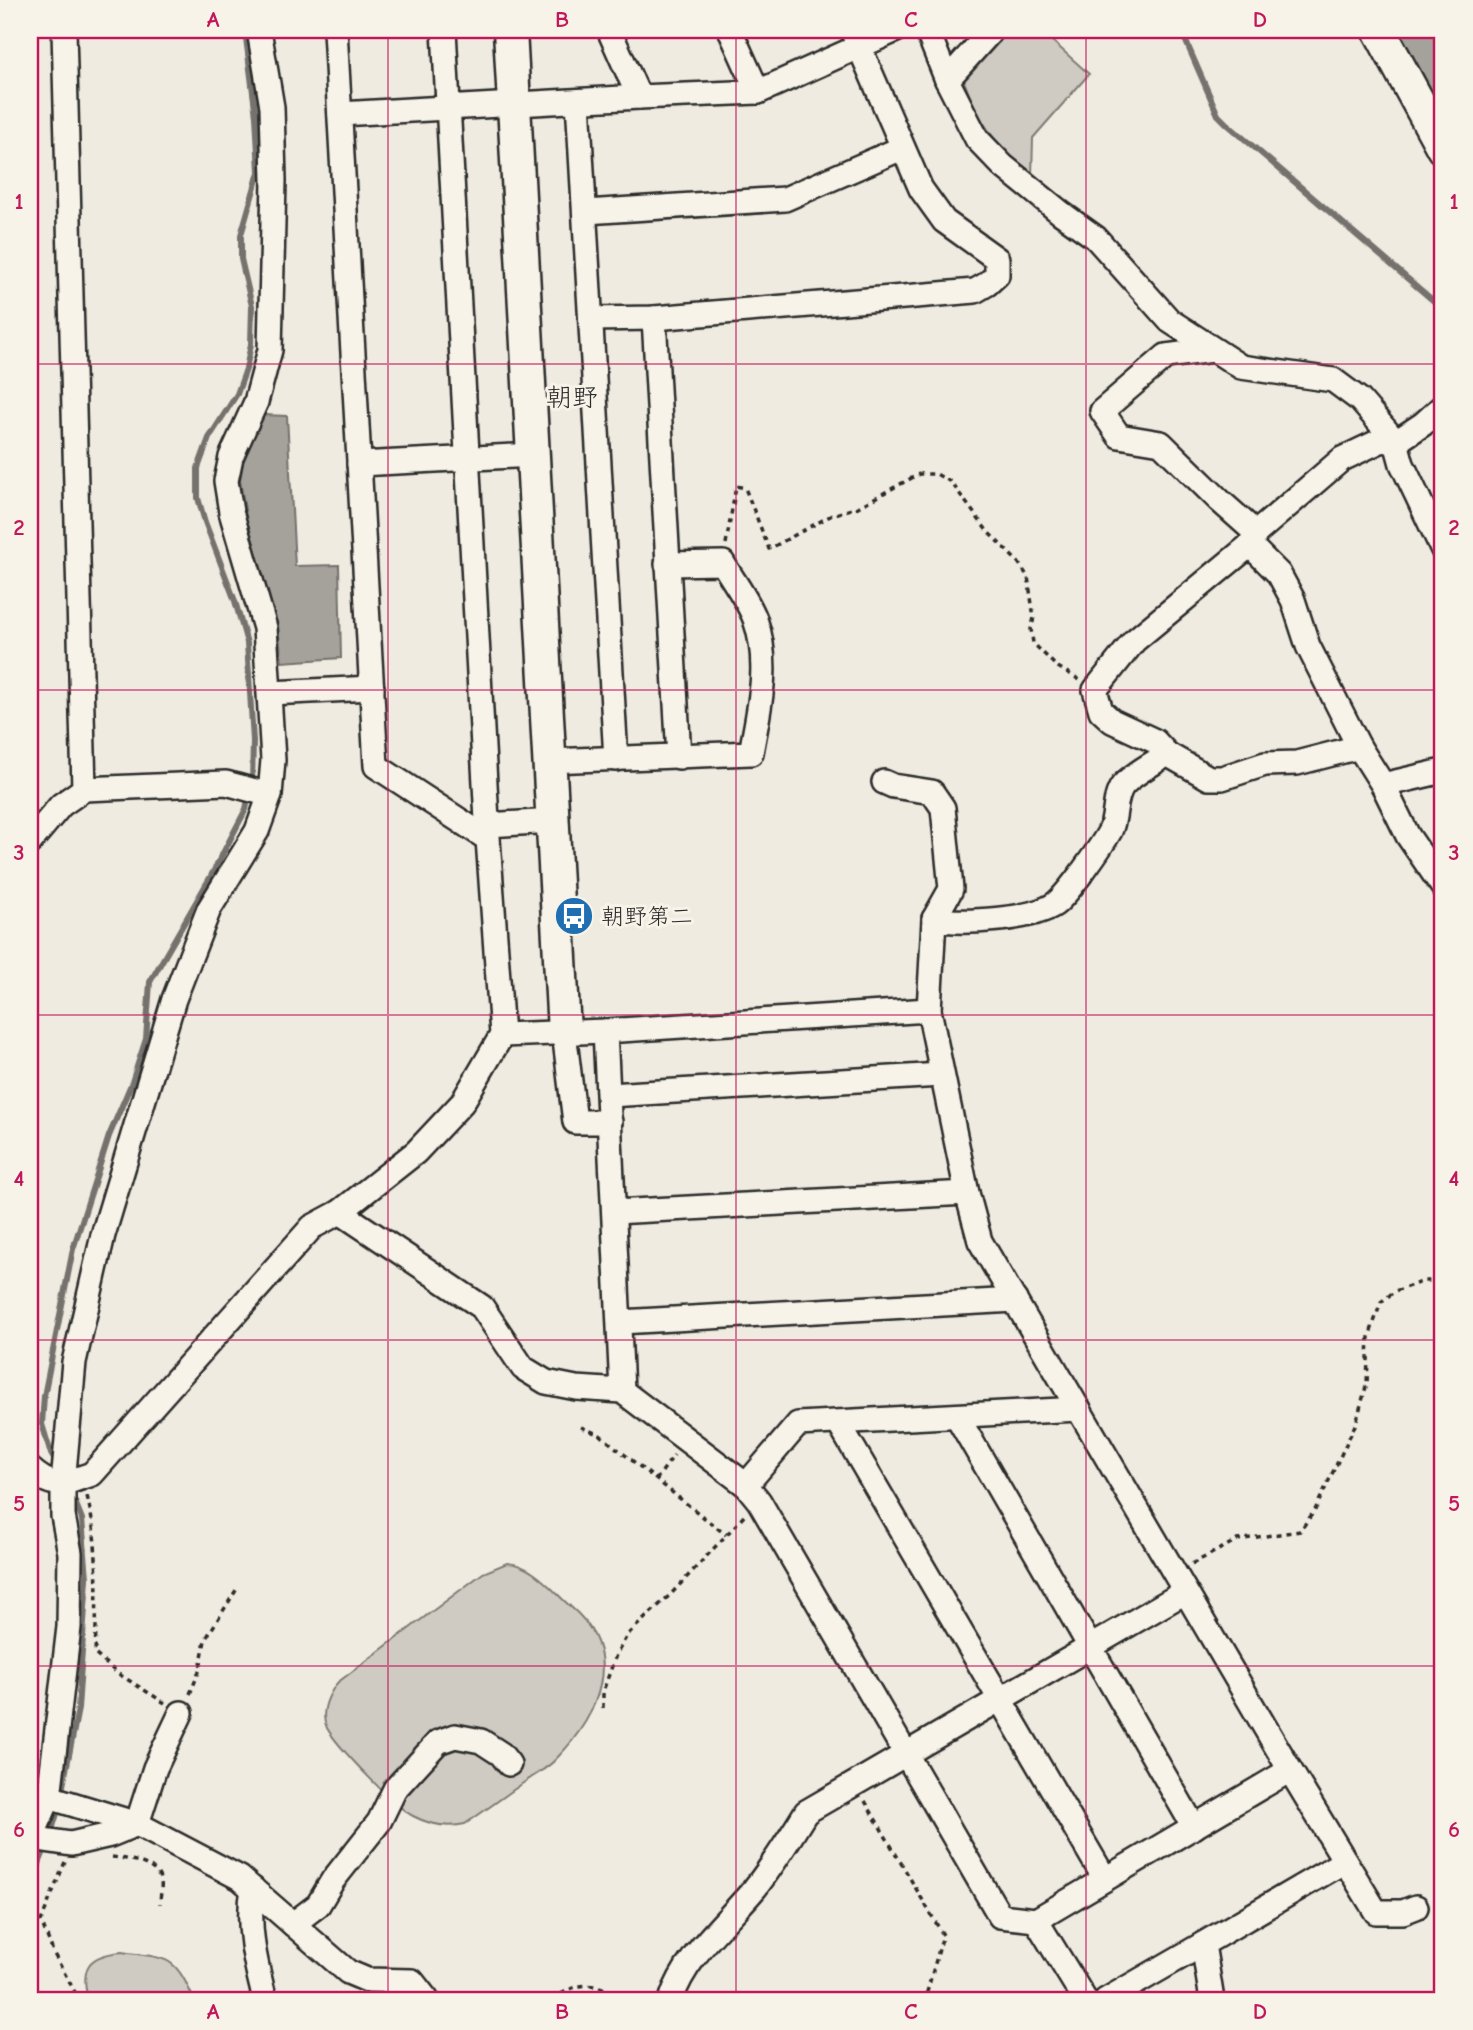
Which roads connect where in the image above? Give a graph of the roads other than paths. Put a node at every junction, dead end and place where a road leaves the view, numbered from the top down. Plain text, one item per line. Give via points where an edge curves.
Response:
1 (64, 30) edge
2 (259, 30) edge
3 (334, 30) edge
4 (444, 30) edge
5 (510, 30) edge
6 (609, 30) edge
7 (730, 30) edge
8 (896, 30) edge
9 (927, 30) edge
10 (992, 30) edge
11 (1379, 30) edge
12 (856, 38) edge
13 (947, 80) junction
14 (758, 92) junction
15 (639, 97) junction
16 (578, 101) junction
17 (513, 104) junction
18 (447, 108) junction
19 (340, 114) junction
20 (902, 148) junction
21 (1443, 148) edge
22 (586, 212) junction
23 (654, 318) junction
24 (591, 319) junction
25 (1213, 350) junction
26 (1443, 406) edge
27 (1396, 442) junction
28 (534, 455) junction
29 (466, 458) junction
30 (359, 464) junction
31 (1253, 539) junction
32 (1443, 550) edge
33 (667, 564) junction
34 (372, 688) junction
35 (270, 693) junction
36 (1359, 747) junction
37 (1167, 754) junction
38 (679, 757) junction
39 (616, 759) junction
40 (550, 761) junction
41 (1443, 771) edge
42 (884, 782) dead end
43 (1383, 785) junction
44 (84, 789) junction
45 (270, 795) junction
46 (553, 821) junction
47 (487, 832) junction
48 (30, 842) edge
49 (1443, 887) edge
50 (934, 919) junction
51 (929, 1010) junction
52 (564, 1031) junction
53 (605, 1031) junction
54 (502, 1035) junction
55 (941, 1075) junction
56 (609, 1095) junction
57 (610, 1122) junction
58 (967, 1194) junction
59 (340, 1212) junction
60 (614, 1212) junction
61 (1014, 1300) junction
62 (620, 1322) junction
63 (622, 1391) junction
64 (1079, 1409) junction
65 (957, 1416) junction
66 (838, 1422) junction
67 (30, 1469) edge
68 (73, 1480) junction
69 (752, 1493) junction
70 (1180, 1583) junction
71 (1092, 1646) junction
72 (1001, 1700) junction
73 (181, 1713) road end
74 (907, 1755) junction
75 (509, 1764) dead end
76 (1290, 1770) junction
77 (49, 1797) junction
78 (137, 1824) junction
79 (1194, 1827) junction
80 (31, 1840) edge
81 (1345, 1861) junction
82 (1105, 1879) junction
83 (253, 1889) junction
84 (1416, 1907) dead end
85 (1036, 1920) junction
86 (293, 1924) junction
87 (1203, 1944) junction
88 (265, 2000) edge
89 (427, 2000) edge
90 (671, 2000) edge
91 (1085, 2000) edge
92 (1105, 2000) edge
93 (1212, 2000) edge

1 - 44 street
2 - 35 street via 272,107 275,180 270,350 226,481 265,628
3 - 19 street
4 - 18 street
5 - 17 street
6 - 15 street
7 - 14 street
8 - 12 street
9 - 13 street
10 - 13 street
11 - 21 street
12 - 14 street
12 - 20 street
13 - 25 street via 977,139 1003,166 1096,238 1170,321
14 - 15 street
15 - 16 street
16 - 17 street
16 - 22 street
17 - 18 street
17 - 28 street
18 - 19 street
18 - 29 street
19 - 30 street
20 - 22 street via 785,199
20 - 23 street via 944,221 997,259 997,275 988,284 975,291
22 - 24 street
23 - 24 street
23 - 33 street
24 - 39 street
25 - 27 street via 1241,368 1334,380 1360,400
25 - 31 street via 1166,356 1102,411 1119,436 1161,443
26 - 27 street
27 - 31 street via 1382,440 1342,458
27 - 32 street
28 - 29 street
28 - 40 street
29 - 30 street
29 - 47 street
30 - 34 street
31 - 36 street via 1284,582 1308,646
31 - 37 street via 1134,641 1095,690 1101,710 1112,721 1156,741
33 - 38 street
33 - 38 street via 723,563 755,617 762,645 764,686 751,753
34 - 35 street
34 - 47 street via 376,766
35 - 45 street
36 - 37 street via 1297,763 1265,764 1222,778 1209,778
36 - 43 street
37 - 50 street via 1119,791 1111,829 1057,902 1042,911 995,919 954,923
38 - 39 street
39 - 40 street
40 - 46 street
41 - 43 street
42 - 50 street via 932,792 943,808 951,889
43 - 49 street via 1408,836
44 - 45 street via 226,783
44 - 48 street via 61,805
45 - 68 street via 257,831 209,909 170,1012 103,1235 74,1362
46 - 47 street
46 - 52 street
47 - 54 street
50 - 51 street
51 - 53 street
51 - 55 street
52 - 53 street
52 - 54 street
52 - 57 street via 575,1122
53 - 56 street
54 - 59 street via 463,1103 416,1152
55 - 56 street
55 - 58 street
56 - 57 street
57 - 60 street
58 - 60 street
58 - 61 street via 980,1241
59 - 63 street via 482,1307 523,1368 546,1382
59 - 68 street via 312,1227 92,1474
60 - 62 street
61 - 62 street
61 - 64 street
62 - 63 street
63 - 69 street
64 - 65 street
64 - 70 street
65 - 66 street
65 - 71 street
66 - 69 street via 798,1424
66 - 72 street
67 - 68 street via 43,1481
68 - 77 street via 63,1516 70,1553 69,1627
69 - 74 street
70 - 71 street
70 - 76 street
71 - 72 street
71 - 79 street
72 - 74 street
72 - 82 street
73 - 78 street via 155,1768
74 - 85 street via 1000,1916
74 - 90 street via 806,1812 770,1869 704,1945
75 - 86 street via 481,1741 455,1736 438,1742 395,1789 379,1822 318,1905
76 - 79 street
76 - 81 street
77 - 78 street
77 - 80 street
78 - 80 street via 71,1844
78 - 83 street
79 - 82 street
81 - 84 street via 1376,1912
81 - 87 street
82 - 85 street
83 - 86 street
83 - 88 street via 250,1905 256,1965
85 - 91 street
86 - 89 street via 348,1972 367,1980 412,1981
87 - 92 street
87 - 93 street

